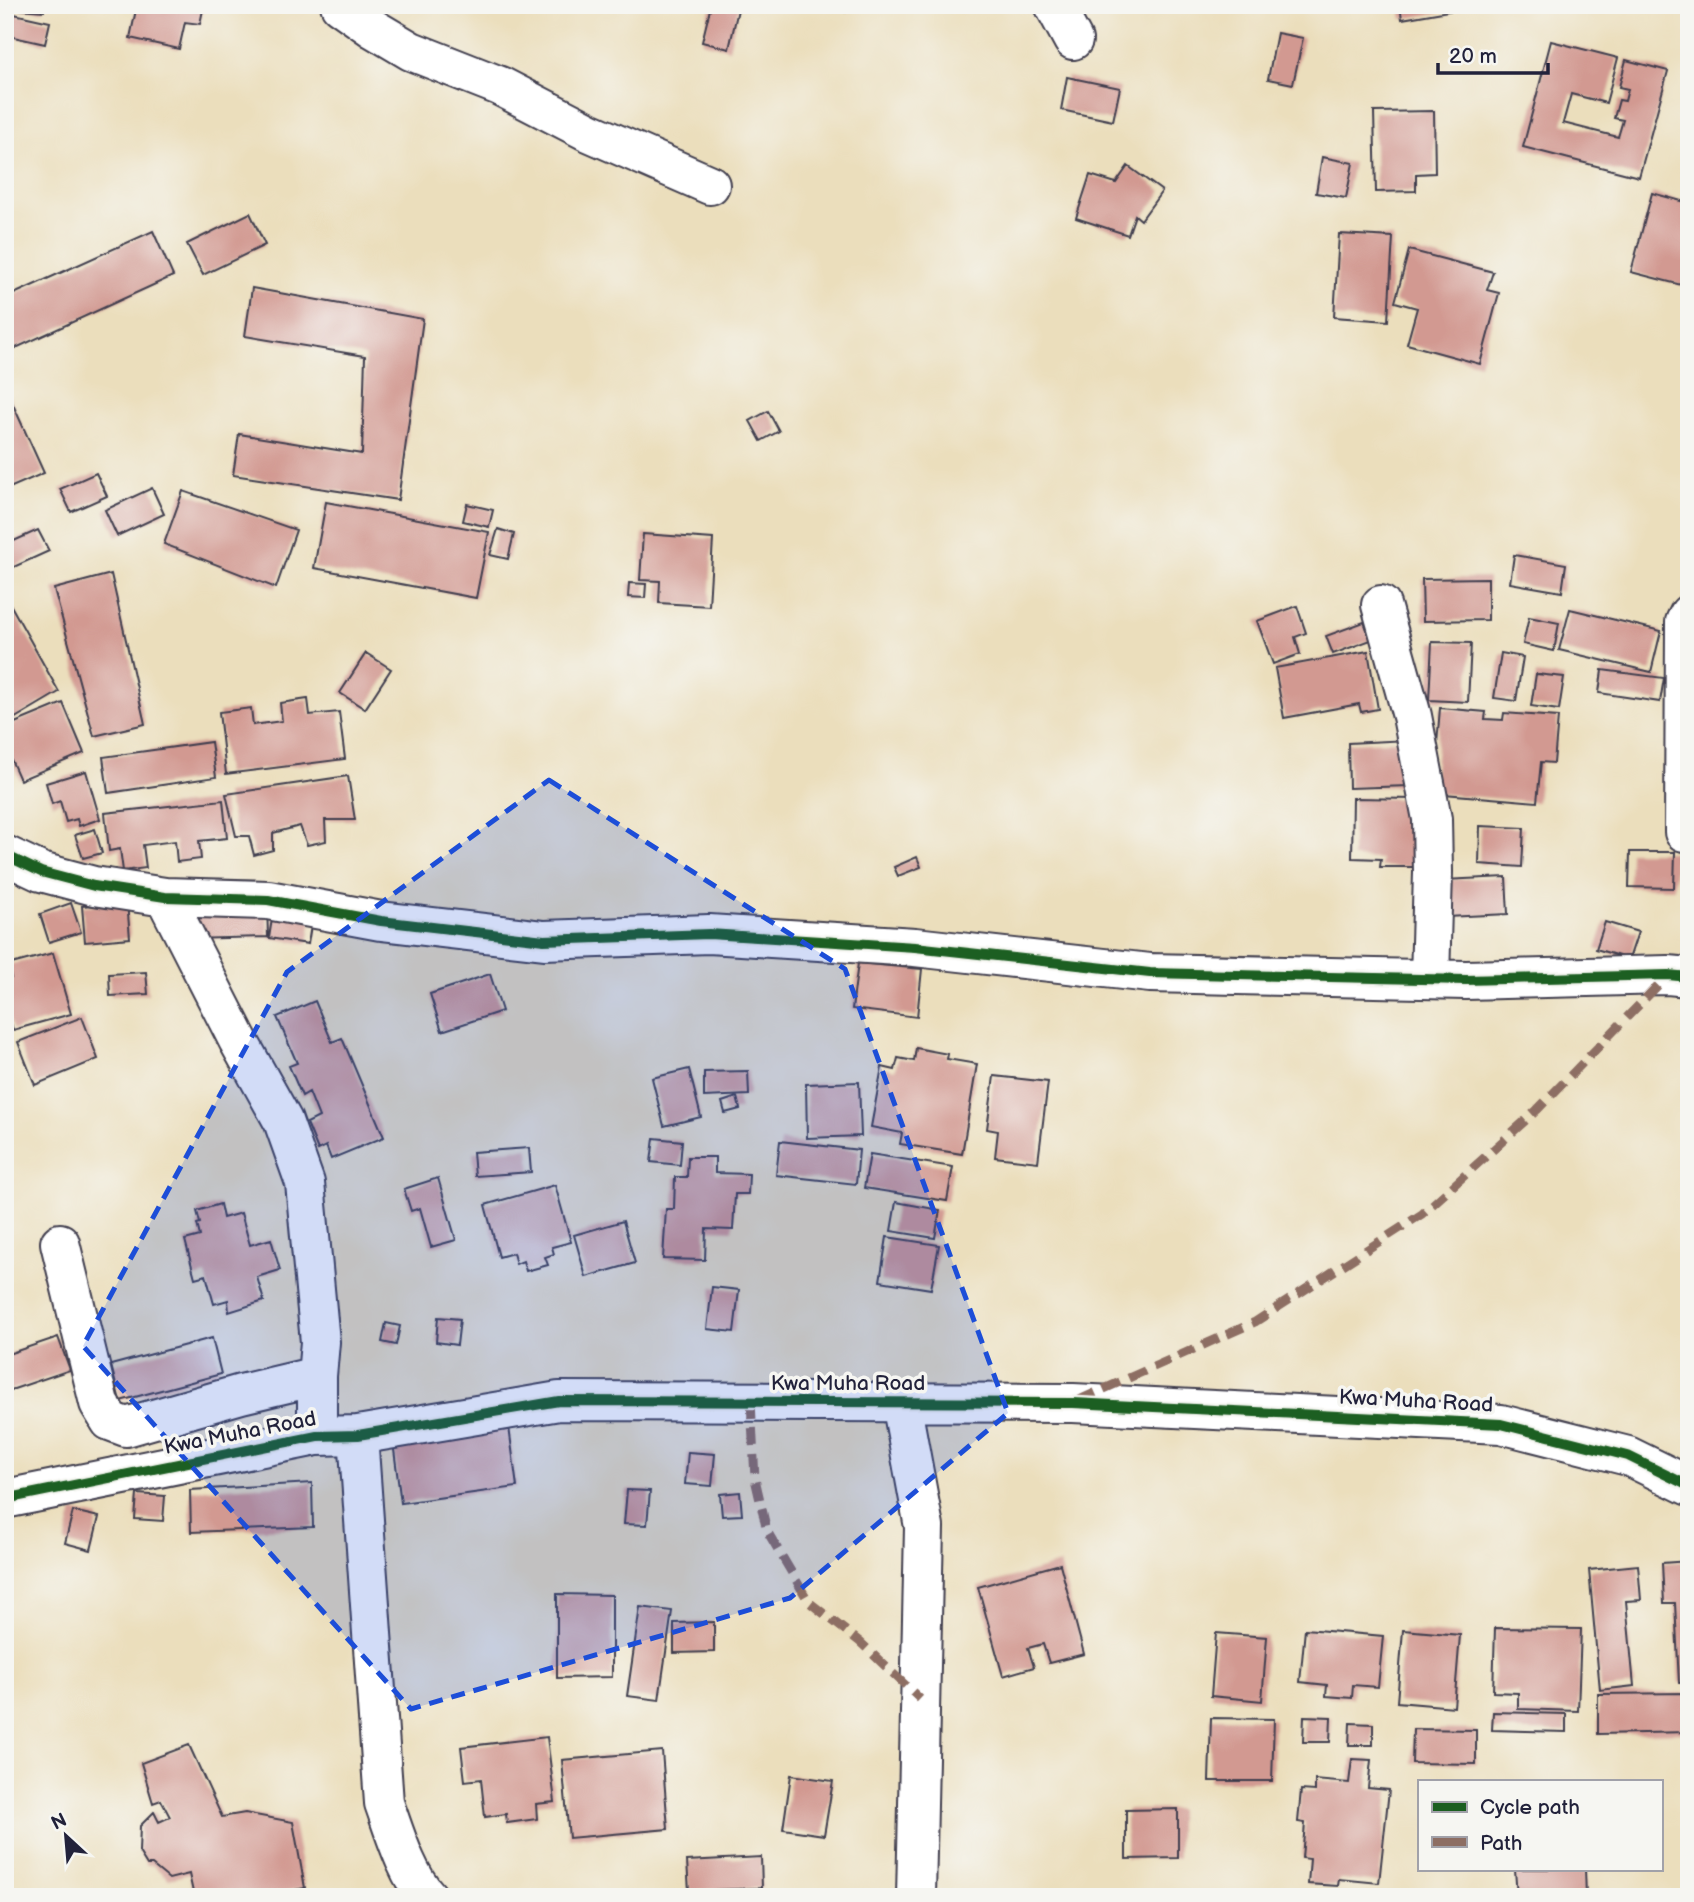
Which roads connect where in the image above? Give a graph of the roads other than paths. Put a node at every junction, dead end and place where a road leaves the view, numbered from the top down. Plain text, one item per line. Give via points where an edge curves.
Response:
1 (340, 5) edge
2 (1054, 5) edge
3 (1073, 40) dead end
4 (710, 185) dead end
5 (1381, 605) dead end
6 (1689, 614) edge
7 (1684, 832) dead end
8 (5, 855) edge
9 (165, 897) junction
10 (1689, 977) edge
11 (1430, 979) junction
12 (60, 1243) dead end
13 (317, 1376) junction
14 (901, 1402) junction
15 (358, 1435) junction
16 (317, 1436) junction
17 (1689, 1486) edge
18 (5, 1499) edge
19 (422, 1894) edge
20 (916, 1897) edge

1 - 4 street via 411,51 500,86 589,132
2 - 3 street
5 - 11 street via 1412,716 1432,819
6 - 7 street via 1685,622
8 - 9 street via 41,872 94,886
9 - 11 street via 268,901 381,921 544,940 709,934 915,947 1150,973
9 - 13 street via 283,1121 305,1183 320,1342
10 - 11 street
12 - 13 street via 99,1404 110,1421 125,1427
13 - 16 street
14 - 15 street, Kwa Muha Road via 559,1401
14 - 17 street, Kwa Muha Road via 1073,1403 1501,1424 1628,1456
14 - 20 street via 924,1527
15 - 16 street, Kwa Muha Road
15 - 19 street via 384,1803
16 - 18 street, Kwa Muha Road

